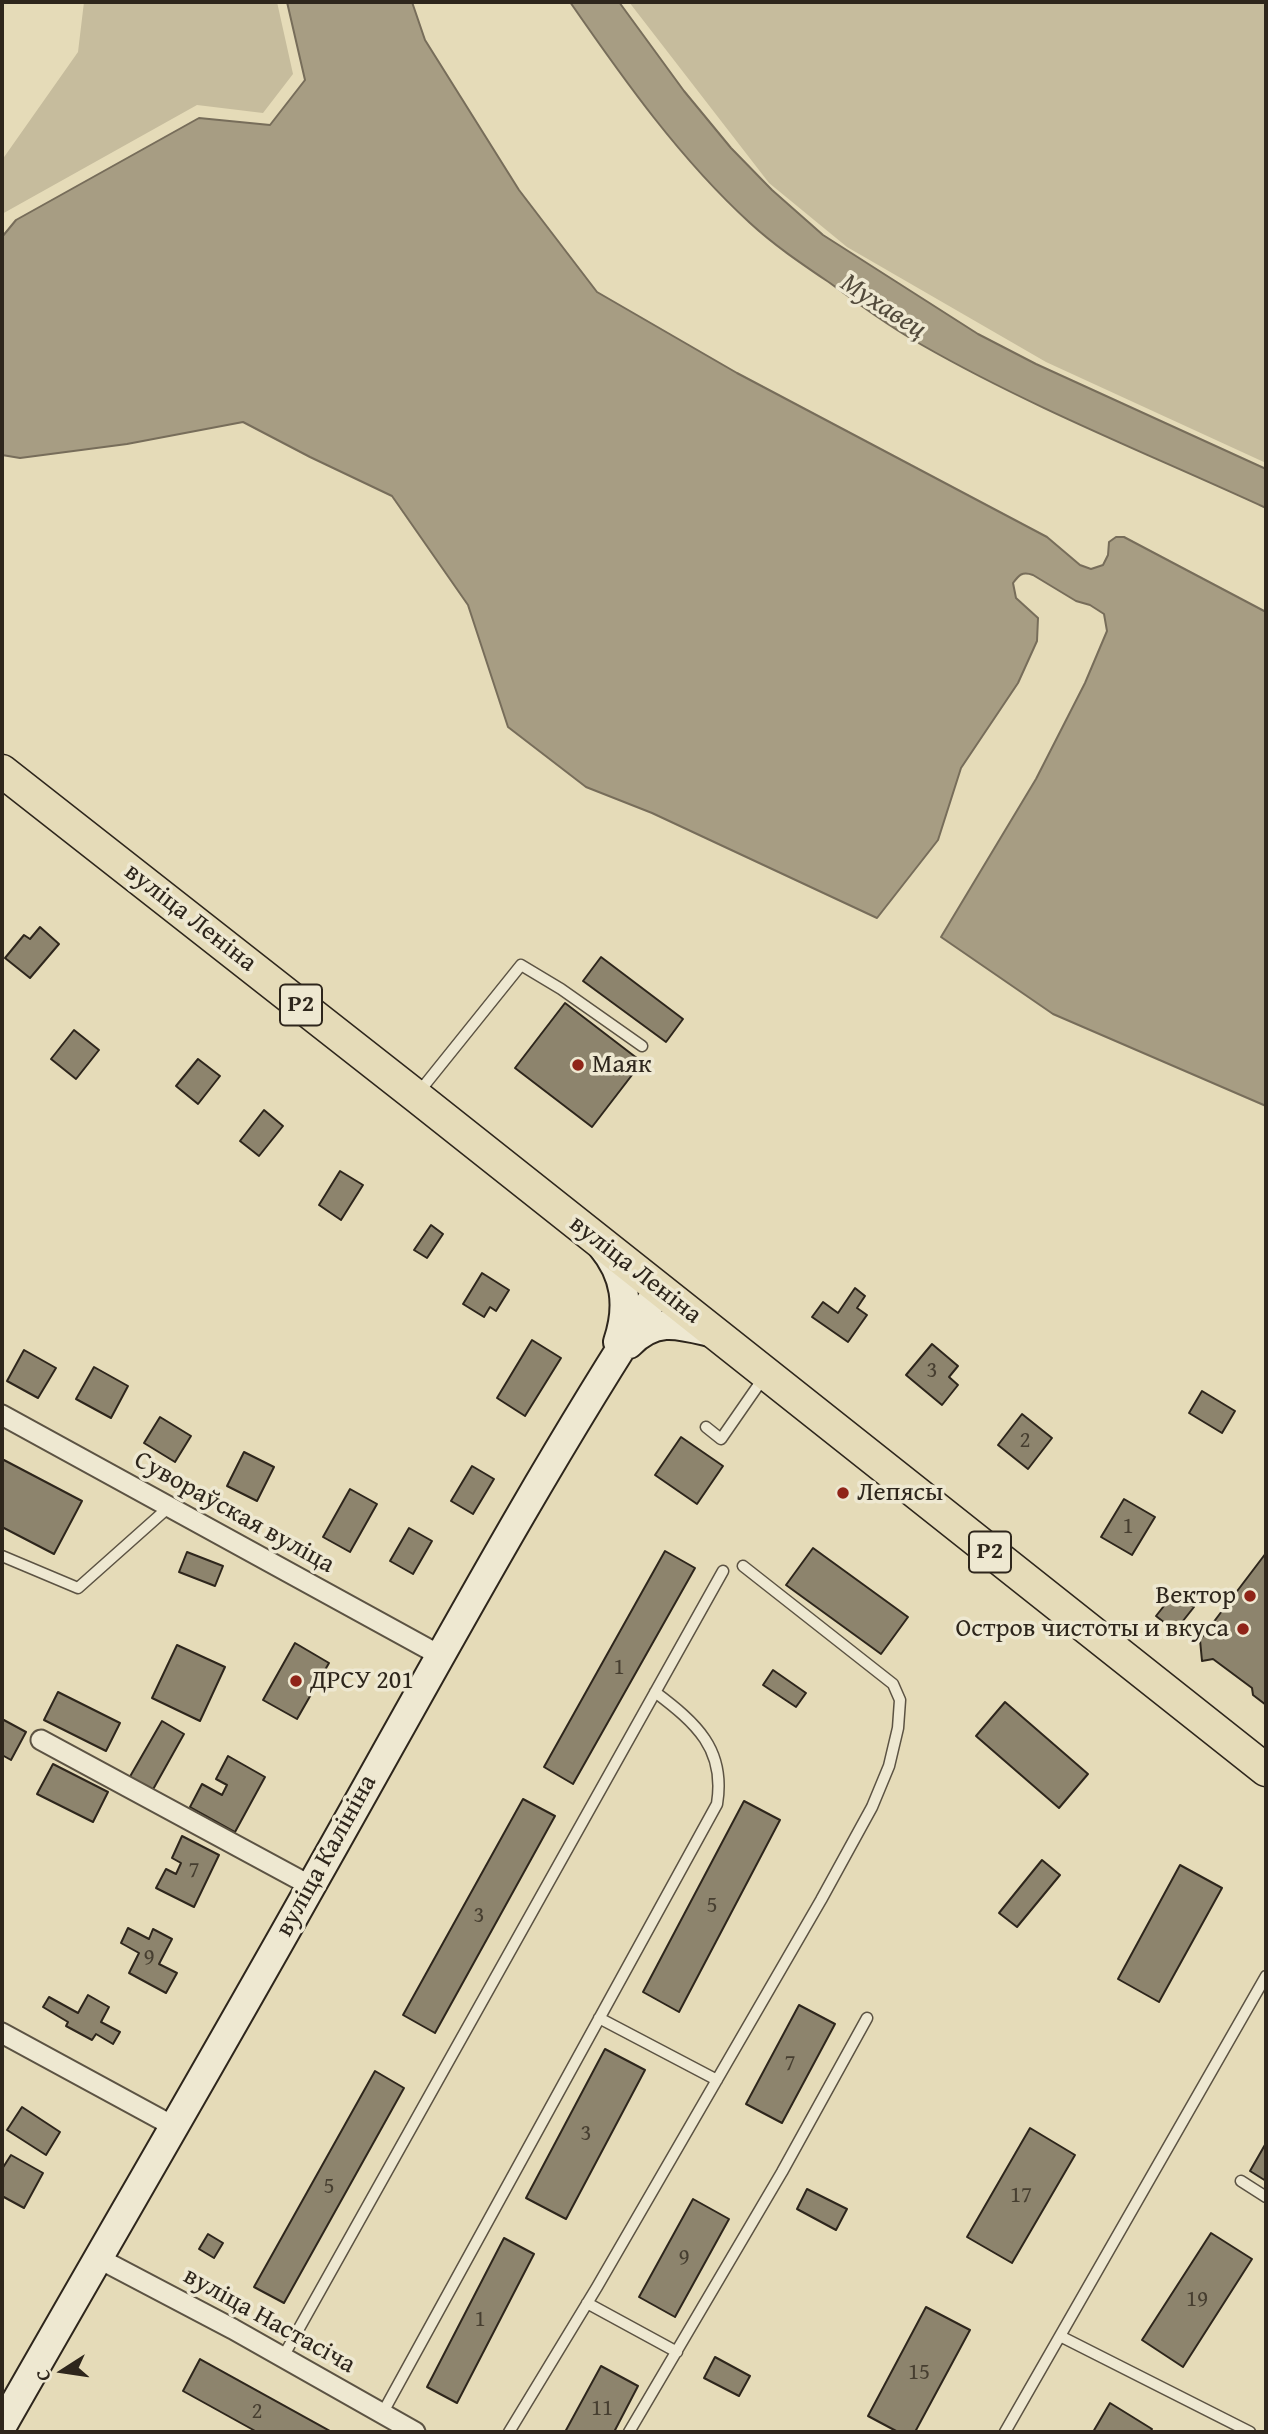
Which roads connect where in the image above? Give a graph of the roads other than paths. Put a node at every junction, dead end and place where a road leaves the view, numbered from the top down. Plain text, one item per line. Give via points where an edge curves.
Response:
1 (2, 771) edge
2 (642, 1046) dead end
3 (416, 1096) junction
4 (598, 1241) junction
5 (659, 1289) junction
6 (715, 1333) junction
7 (612, 1361) junction
8 (766, 1374) junction
9 (2, 1415) edge
10 (706, 1427) dead end
11 (169, 1507) junction
12 (2, 1556) edge
13 (743, 1566) dead end
14 (723, 1571) dead end
15 (441, 1656) junction
16 (655, 1692) junction
17 (41, 1740) dead end
18 (1266, 1770) edge
19 (311, 1886) junction
20 (1266, 1976) edge
21 (599, 2018) junction
22 (867, 2018) dead end
23 (2, 2034) edge
24 (717, 2080) junction
25 (173, 2126) junction
26 (1241, 2181) dead end
27 (1266, 2197) edge
28 (98, 2258) junction
29 (587, 2303) junction
30 (1060, 2336) junction
31 (677, 2352) junction
32 (283, 2357) junction
33 (382, 2414) junction
34 (2, 2426) edge
35 (415, 2432) edge
36 (509, 2432) edge
37 (629, 2432) edge
38 (1005, 2432) edge
39 (1250, 2432) edge

1 - 3 main road, вуліца Леніна / Р2
2 - 3 lane via 521,965
3 - 4 main road, вуліца Леніна / Р2
4 - 5 main road, вуліца Леніна / Р2
4 - 7 street via 610,1255 626,1303
5 - 6 main road, вуліца Леніна / Р2
5 - 7 street, вуліца Калініна
6 - 7 street via 681,1325 653,1326
6 - 8 main road, вуліца Леніна / Р2
7 - 15 street, вуліца Калініна
8 - 10 lane via 721,1438
8 - 18 main road, вуліца Леніна / Р2
9 - 11 street, Сувораўская вуліца
11 - 12 lane via 78,1588
11 - 15 street, Сувораўская вуліца
13 - 24 lane via 893,1684 900,1700 889,1766 872,1807
14 - 16 lane
15 - 19 street, вуліца Калініна
16 - 21 lane via 689,1718 707,1741 718,1765 717,1804
16 - 32 lane
17 - 19 street
19 - 25 street, вуліца Калініна
20 - 30 lane
21 - 24 lane
21 - 33 lane
22 - 31 lane
23 - 25 street
24 - 29 lane
25 - 28 street, вуліца Калініна
26 - 27 lane
28 - 32 street, вуліца Настасіча
28 - 34 street, вуліца Калініна
29 - 31 lane
29 - 36 lane
30 - 38 lane
30 - 39 lane
31 - 37 lane
32 - 33 street, вуліца Настасіча
33 - 35 street, вуліца Настасіча

